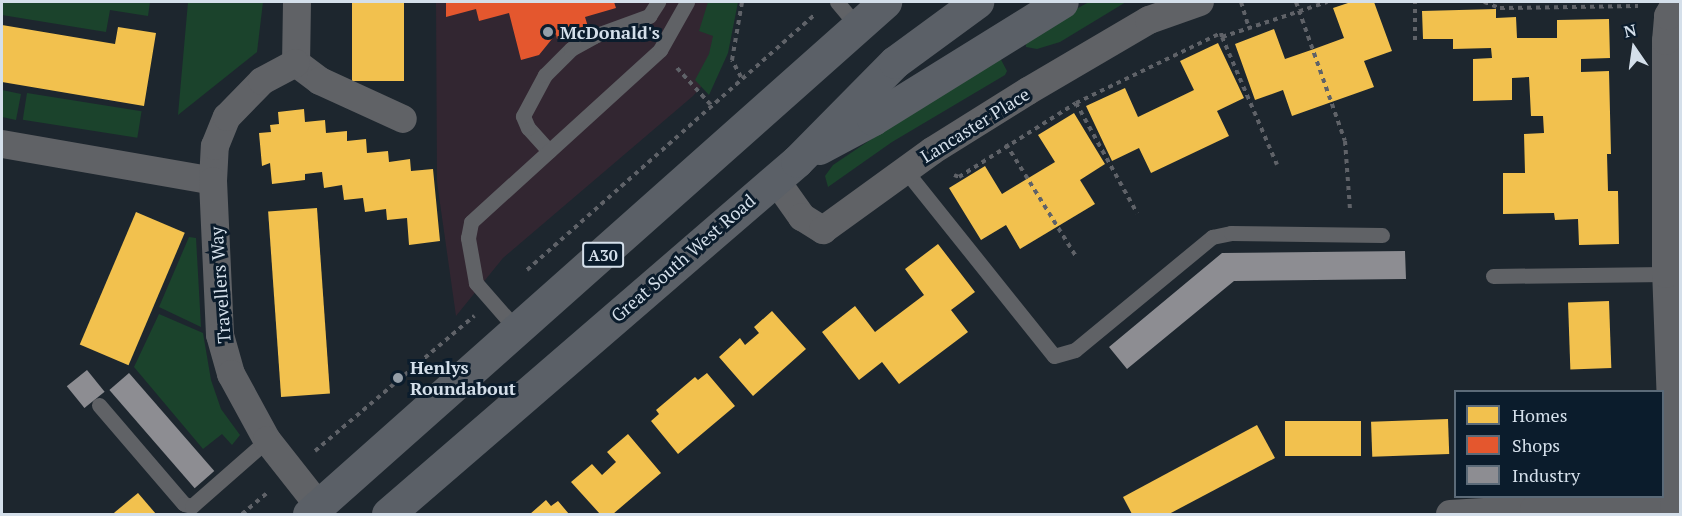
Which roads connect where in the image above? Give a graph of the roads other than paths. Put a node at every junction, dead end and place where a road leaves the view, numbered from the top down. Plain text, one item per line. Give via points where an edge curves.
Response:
1 (297, 2) edge
2 (658, 2) edge
3 (687, 2) edge
4 (885, 2) edge
5 (976, 2) edge
6 (1062, 2) edge
7 (1200, 2) edge
8 (1664, 2) edge
9 (847, 14) edge
10 (296, 63) junction
11 (403, 119) dead end
12 (2, 144) edge
13 (549, 151) junction
14 (909, 167) junction
15 (786, 170) junction
16 (213, 181) junction
17 (1382, 235) dead end
18 (1666, 274) junction
19 (1493, 276) dead end
20 (518, 331) junction
21 (99, 405) dead end
22 (267, 440) junction
23 (314, 510) edge
24 (1675, 513) edge
25 (388, 514) edge
26 (1450, 514) edge

1 - 10 street
2 - 13 lane via 649,16 578,45 557,60 545,75 523,122
3 - 13 lane via 660,50
4 - 9 highway, A30
5 - 15 highway, Great South West Road via 895,62
6 - 15 highway
7 - 14 street, Lancaster Place via 1149,20
8 - 18 street via 1668,16
9 - 20 highway, A30
10 - 11 street via 320,81
10 - 16 street, Travellers Way via 262,81 227,117 215,146
12 - 16 street
13 - 20 lane via 475,217 469,229 476,283
14 - 15 street, Lancaster Place via 823,230 814,228 802,217
14 - 17 lane via 1054,356 1076,350 1212,237 1231,233
15 - 25 highway, Great South West Road
16 - 22 street, Travellers Way via 220,336 231,374
18 - 19 lane
18 - 24 street
20 - 23 highway, A30
21 - 22 lane via 184,504 192,506
22 - 23 street, Travellers Way
24 - 26 street via 1534,509

